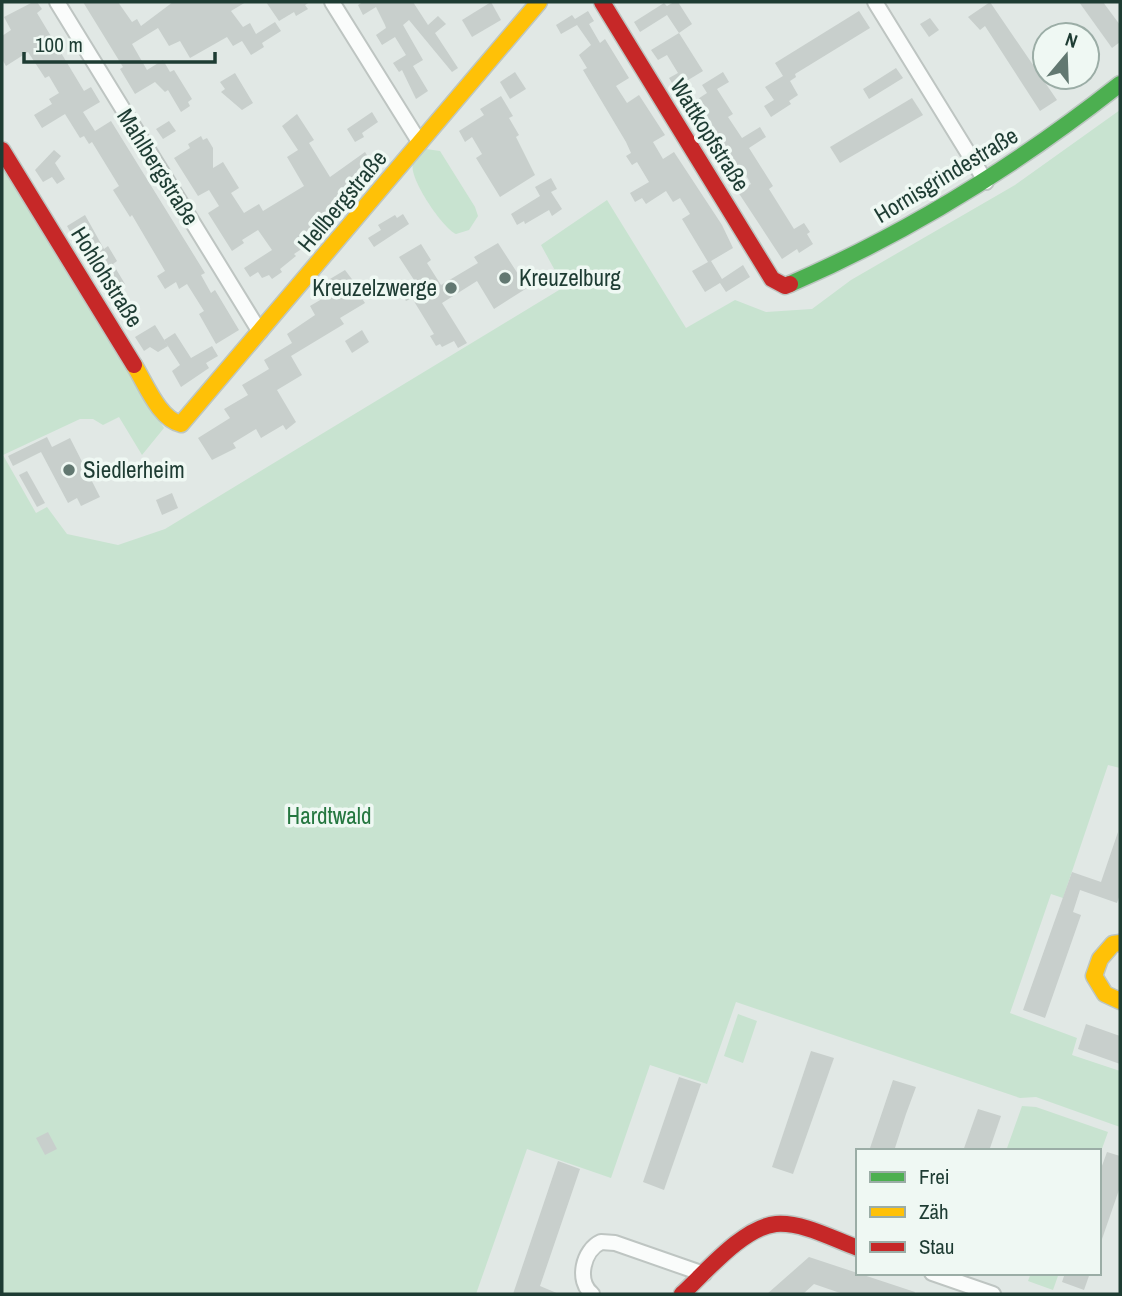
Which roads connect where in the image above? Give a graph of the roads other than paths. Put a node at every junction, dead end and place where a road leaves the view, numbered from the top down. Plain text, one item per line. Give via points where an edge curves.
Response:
1 (57, 2) edge
2 (331, 2) edge
3 (539, 2) edge
4 (602, 2) edge
5 (875, 2) edge
6 (1120, 84) edge
7 (420, 144) junction
8 (3, 154) edge
9 (986, 182) junction
10 (785, 286) joint
11 (260, 332) junction
12 (176, 424) joint
13 (1120, 943) edge
14 (1120, 1001) edge
15 (856, 1247) edge
16 (704, 1275) junction
17 (938, 1275) edge
18 (592, 1294) edge
19 (682, 1294) edge
20 (993, 1294) edge

1 - 11 street, Mahlbergstraße
2 - 7 street
3 - 7 street, Hellbergstraße
4 - 10 street, Wattkopfstraße via 772,279
5 - 9 street
6 - 9 street, Hornisgrindestraße
7 - 11 street, Hellbergstraße
8 - 12 street, Hohlohstraße via 165,415
9 - 10 street, Hornisgrindestraße via 891,237
11 - 12 street, Hellbergstraße via 188,418
13 - 14 street via 1113,944 1100,959 1094,976 1105,994
15 - 16 street via 770,1224 754,1230
16 - 18 street via 601,1242 590,1250 583,1273 586,1290
16 - 19 street
17 - 20 street

